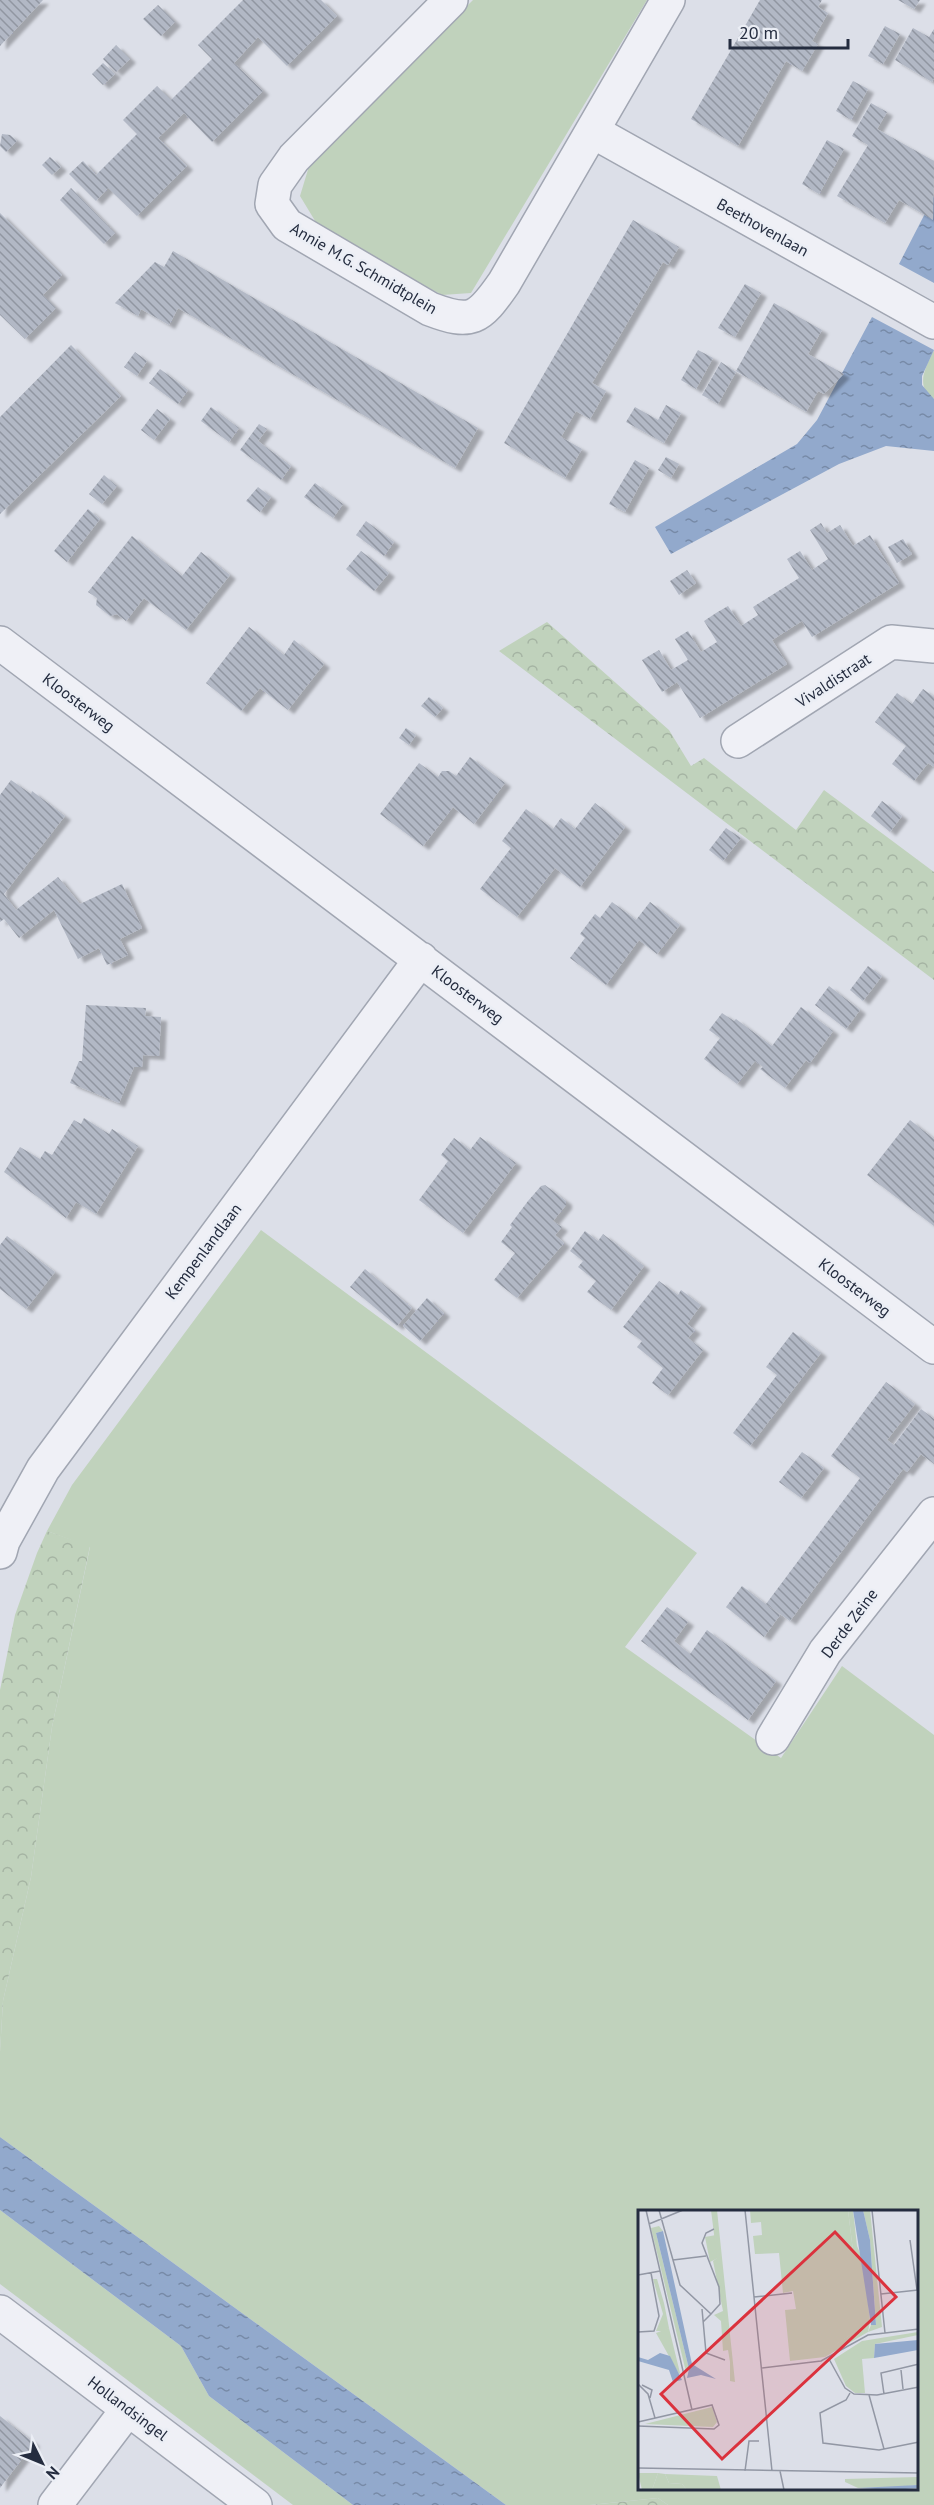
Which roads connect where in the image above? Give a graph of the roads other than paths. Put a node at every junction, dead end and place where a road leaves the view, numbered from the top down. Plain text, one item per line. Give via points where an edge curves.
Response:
1 (451, 0) edge
2 (668, 0) edge
3 (592, 131) junction
4 (934, 322) edge
5 (0, 643) edge
6 (934, 646) edge
7 (738, 741) dead end
8 (421, 958) junction
9 (934, 1347) edge
10 (934, 1514) edge
11 (1, 1545) edge
12 (773, 1738) dead end
13 (0, 2312) edge
14 (128, 2409) junction
15 (55, 2505) edge
16 (255, 2505) edge

1 - 3 street, Annie M.G. Schmidtplein via 294,158 275,185 272,204 286,225 430,309 456,318 470,317 487,308 504,283
2 - 3 street, Annie M.G. Schmidtplein
3 - 4 street, Beethovenlaan
5 - 8 street, Kloosterweg
6 - 7 street, Vivaldistraat via 891,642
8 - 9 street, Kloosterweg
8 - 11 street, Kempenlandlaan via 50,1459
10 - 12 street, Derde Zeine via 825,1652
13 - 14 street, Hollandsingel
14 - 15 street
14 - 16 street, Hollandsingel

